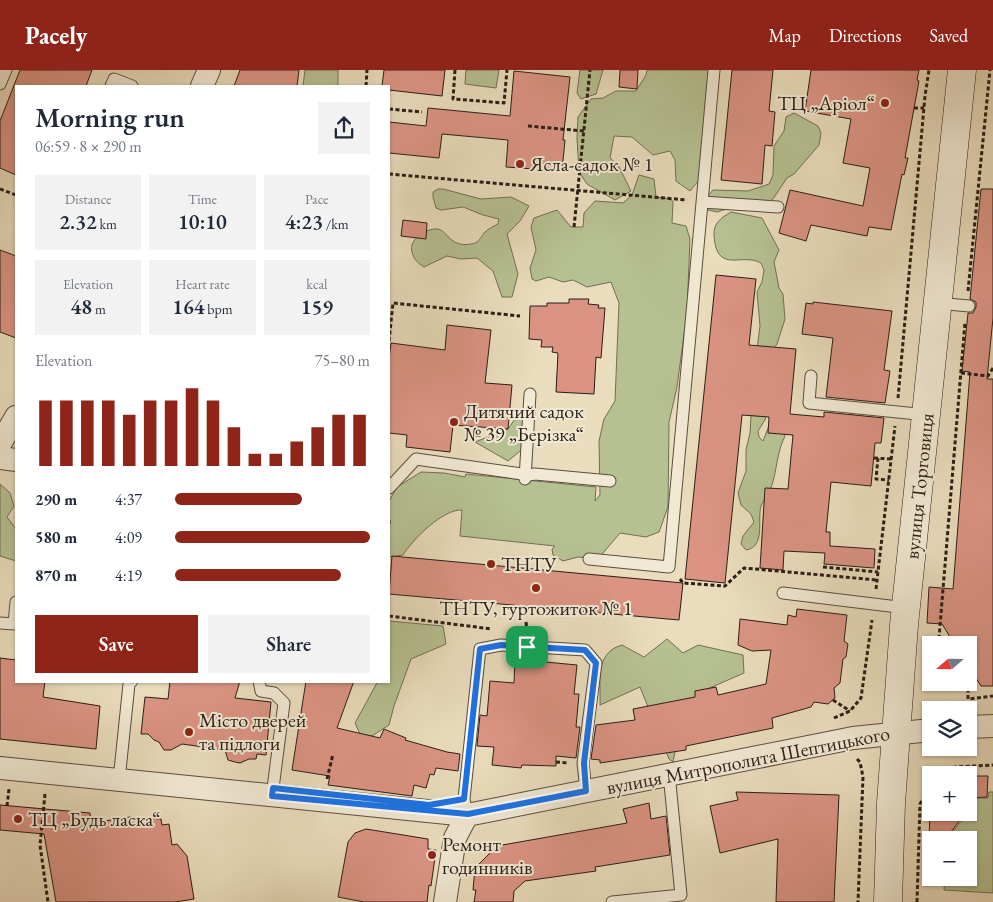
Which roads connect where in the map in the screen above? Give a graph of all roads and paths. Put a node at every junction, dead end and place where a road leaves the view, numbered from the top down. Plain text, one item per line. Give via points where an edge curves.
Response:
1 (6, 70) edge
2 (209, 70) edge
3 (367, 70) edge
4 (455, 70) edge
5 (507, 70) edge
6 (590, 70) edge
7 (714, 70) edge
8 (929, 70) edge
9 (962, 70) edge
10 (990, 70) edge
11 (0, 84) edge
12 (111, 85) edge
13 (129, 85) edge
14 (202, 85) edge
15 (366, 85) edge
16 (914, 108) dead end
17 (924, 108) junction
18 (390, 109) edge
19 (422, 112) dead end
20 (528, 126) dead end
21 (584, 131) junction
22 (390, 174) edge
23 (0, 189) edge
24 (578, 192) junction
25 (15, 195) edge
26 (702, 202) junction
27 (778, 207) dead end
28 (574, 227) dead end
29 (938, 303) junction
30 (968, 306) junction
31 (520, 316) dead end
32 (390, 332) edge
33 (993, 368) edge
34 (961, 373) junction
35 (812, 376) dead end
36 (530, 394) dead end
37 (896, 412) junction
38 (927, 415) junction
39 (15, 419) edge
40 (0, 444) edge
41 (0, 458) edge
42 (891, 459) junction
43 (15, 460) edge
44 (525, 477) junction
45 (889, 480) junction
46 (610, 482) dead end
47 (390, 487) edge
48 (590, 559) dead end
49 (669, 567) junction
50 (823, 568) dead end
51 (878, 572) junction
52 (877, 580) junction
53 (782, 593) dead end
54 (874, 604) junction
55 (906, 608) junction
56 (15, 613) edge
57 (390, 616) edge
58 (526, 622) dead end
59 (0, 623) edge
60 (497, 629) dead end
61 (517, 632) dead end
62 (940, 636) edge
63 (130, 683) edge
64 (259, 683) edge
65 (968, 691) edge
66 (993, 696) edge
67 (833, 700) dead end
68 (850, 711) junction
69 (825, 722) dead end
70 (993, 726) edge
71 (977, 727) edge
72 (922, 730) edge
73 (895, 732) junction
74 (333, 754) dead end
75 (854, 756) dead end
76 (556, 762) dead end
77 (572, 764) dead end
78 (993, 765) edge
79 (974, 766) edge
80 (669, 774) junction
81 (4, 778) edge
82 (118, 780) junction
83 (324, 786) dead end
84 (45, 791) dead end
85 (586, 791) junction
86 (272, 796) junction
87 (922, 801) edge
88 (7, 806) dead end
89 (468, 814) junction
90 (681, 898) edge
91 (48, 902) edge
92 (445, 902) edge
93 (612, 902) edge
94 (858, 902) edge
95 (888, 902) edge
96 (917, 902) edge

1 - 11 lane
2 - 14 street
3 - 15 path
4 - 5 path via 453,99 504,103
6 - 21 path
7 - 26 lane
8 - 17 path
9 - 29 main road, вулиця Торговиця
10 - 30 path
12 - 13 lane via 114,79
16 - 17 path
17 - 37 path
18 - 19 path
20 - 21 path
21 - 24 path
22 - 24 path
23 - 25 path
24 - 26 path
24 - 28 path
26 - 27 lane
26 - 49 lane
29 - 30 lane
29 - 38 main road, вулиця Торговиця
30 - 34 path
31 - 32 path via 393,303
33 - 34 path via 988,376
34 - 62 path
35 - 37 lane via 809,403
36 - 44 lane
37 - 38 lane
37 - 42 path
38 - 55 main road, вулиця Торговиця
39 - 40 street
41 - 43 street
42 - 45 path
42 - 45 path via 876,458 876,479
44 - 46 lane via 535,474
44 - 47 lane via 416,459
45 - 51 path
48 - 49 lane
49 - 52 path via 684,583 725,586 744,568
50 - 51 path
51 - 52 path
52 - 54 path
53 - 54 lane
54 - 55 lane
54 - 68 path via 861,698
55 - 73 main road, вулиця Торговиця
56 - 59 lane via 14,624
57 - 60 path
58 - 61 path via 527,633
63 - 82 lane
64 - 86 lane via 261,691 274,693 284,703
65 - 66 path via 968,699
67 - 68 path
68 - 69 path
70 - 71 street
72 - 73 street, вулиця Митрополита Шептицького
73 - 80 street, вулиця Митрополита Шептицького
73 - 95 main road, вулиця Торговиця
74 - 83 path
75 - 94 path via 860,762 863,777
76 - 77 path
78 - 79 path
80 - 85 street, вулиця Митрополита Шептицького
80 - 90 lane
81 - 82 street, вулиця Митрополита Шептицького
81 - 88 path
82 - 86 street, вулиця Митрополита Шептицького
84 - 91 path via 40,845
85 - 89 street, вулиця Митрополита Шептицького
85 - 89 lane via 584,763 596,663 585,650 501,645 480,649 464,799
86 - 89 street, вулиця Митрополита Шептицького
87 - 96 path
89 - 92 street via 455,838
90 - 93 lane

